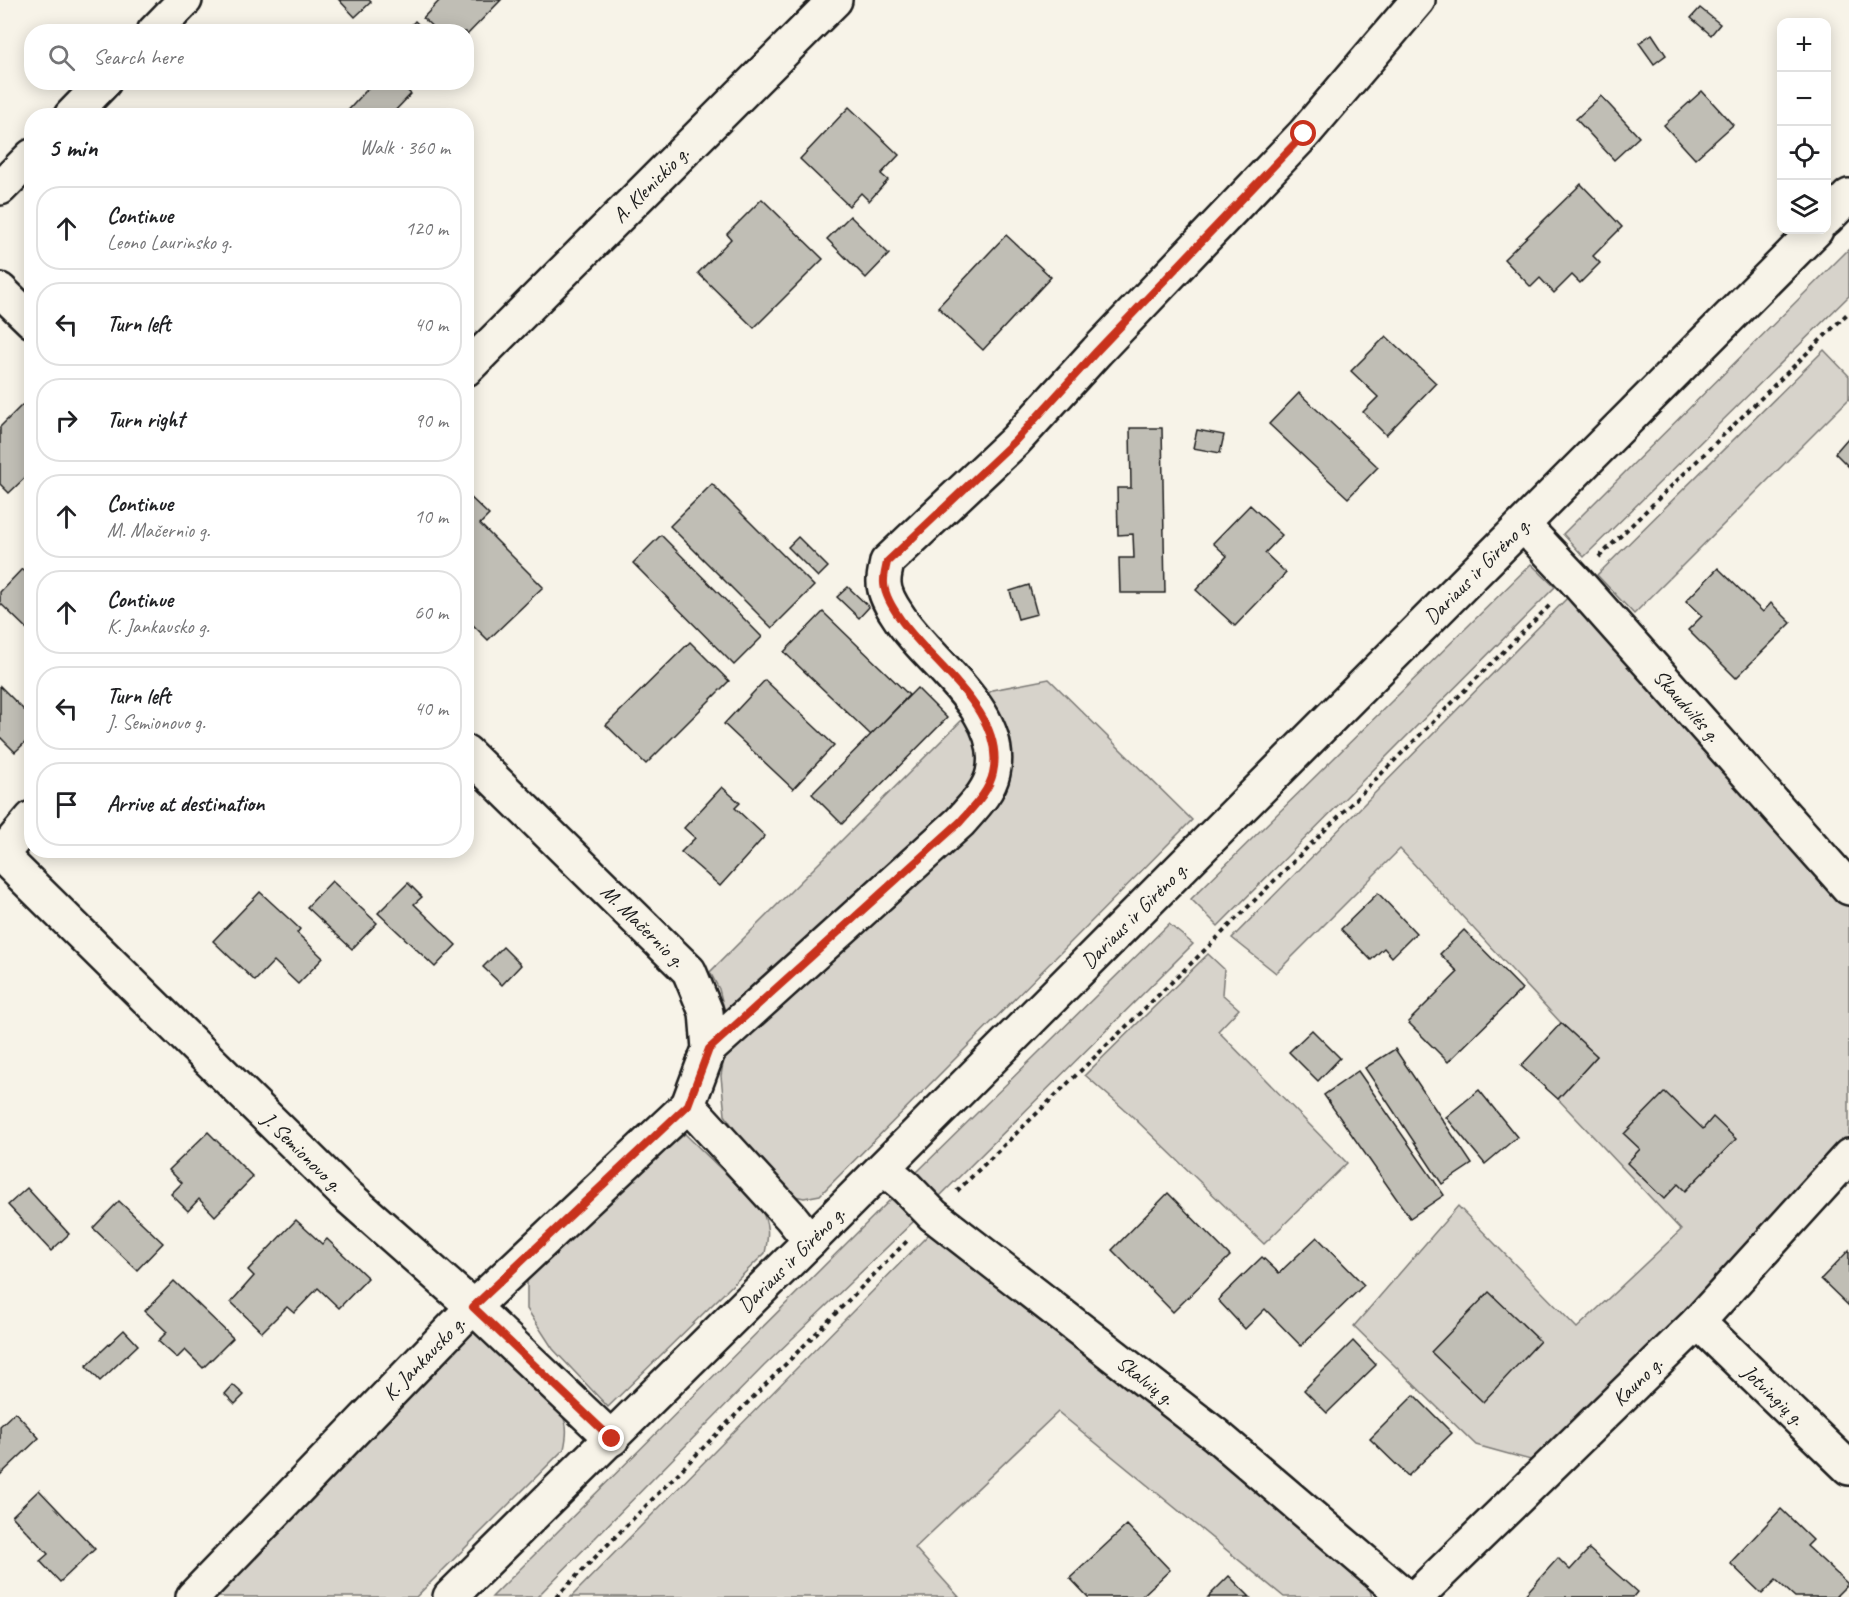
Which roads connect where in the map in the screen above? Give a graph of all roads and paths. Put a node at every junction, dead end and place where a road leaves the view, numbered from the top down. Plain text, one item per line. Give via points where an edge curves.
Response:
1 (184, 0) edge
2 (835, 0) edge
3 (1418, 0) edge
4 (162, 24) edge
5 (96, 90) edge
6 (79, 108) edge
7 (24, 164) edge
8 (0, 188) edge
9 (1849, 196) edge
10 (1831, 215) edge
11 (1812, 234) edge
12 (0, 290) edge
13 (1849, 312) edge
14 (24, 313) edge
15 (474, 361) edge
16 (1523, 525) junction
17 (1575, 580) junction
18 (474, 760) edge
19 (24, 828) edge
20 (1, 855) edge
21 (1849, 888) edge
22 (709, 1049) junction
23 (688, 1105) junction
24 (1849, 1156) edge
25 (883, 1168) junction
26 (933, 1215) junction
27 (810, 1241) junction
28 (473, 1307) junction
29 (1698, 1322) junction
30 (612, 1439) junction
31 (1849, 1468) edge
32 (193, 1597) edge
33 (450, 1597) edge
34 (556, 1597) edge
35 (1406, 1597) edge
36 (1416, 1597) edge

1 - 4 main road
2 - 15 main road, A. Klenickio g.
3 - 22 main road via 1304,134 1015,441 887,562 883,582 889,602 988,726 995,752 993,775 979,801 960,822
5 - 6 main road
7 - 8 main road
9 - 10 main road
11 - 16 main road, Dariaus ir Girėno g.
12 - 14 main road
13 - 17 path
16 - 17 main road, Skaudvilės g.
16 - 25 main road, Dariaus ir Girėno g.
17 - 21 main road, Skaudvilės g.
17 - 26 path
18 - 22 main road, M. Mačernio g. via 690,971 706,1012
19 - 20 main road
20 - 28 main road, J. Semionovo g. via 344,1193
22 - 23 main road, M. Mačernio g.
23 - 27 main road
23 - 28 main road, K. Jankausko g.
24 - 29 main road, Kauno g.
25 - 26 main road, Skalvių g.
25 - 27 main road, Dariaus ir Girėno g.
26 - 34 path
26 - 35 main road, Skalvių g. via 1216,1435
27 - 30 main road, Dariaus ir Girėno g.
28 - 30 main road, J. Semionovo g.
28 - 32 main road, K. Jankausko g.
29 - 31 main road, Jotvingių g.
29 - 36 main road, Kauno g.
30 - 33 main road, Dariaus ir Girėno g.

